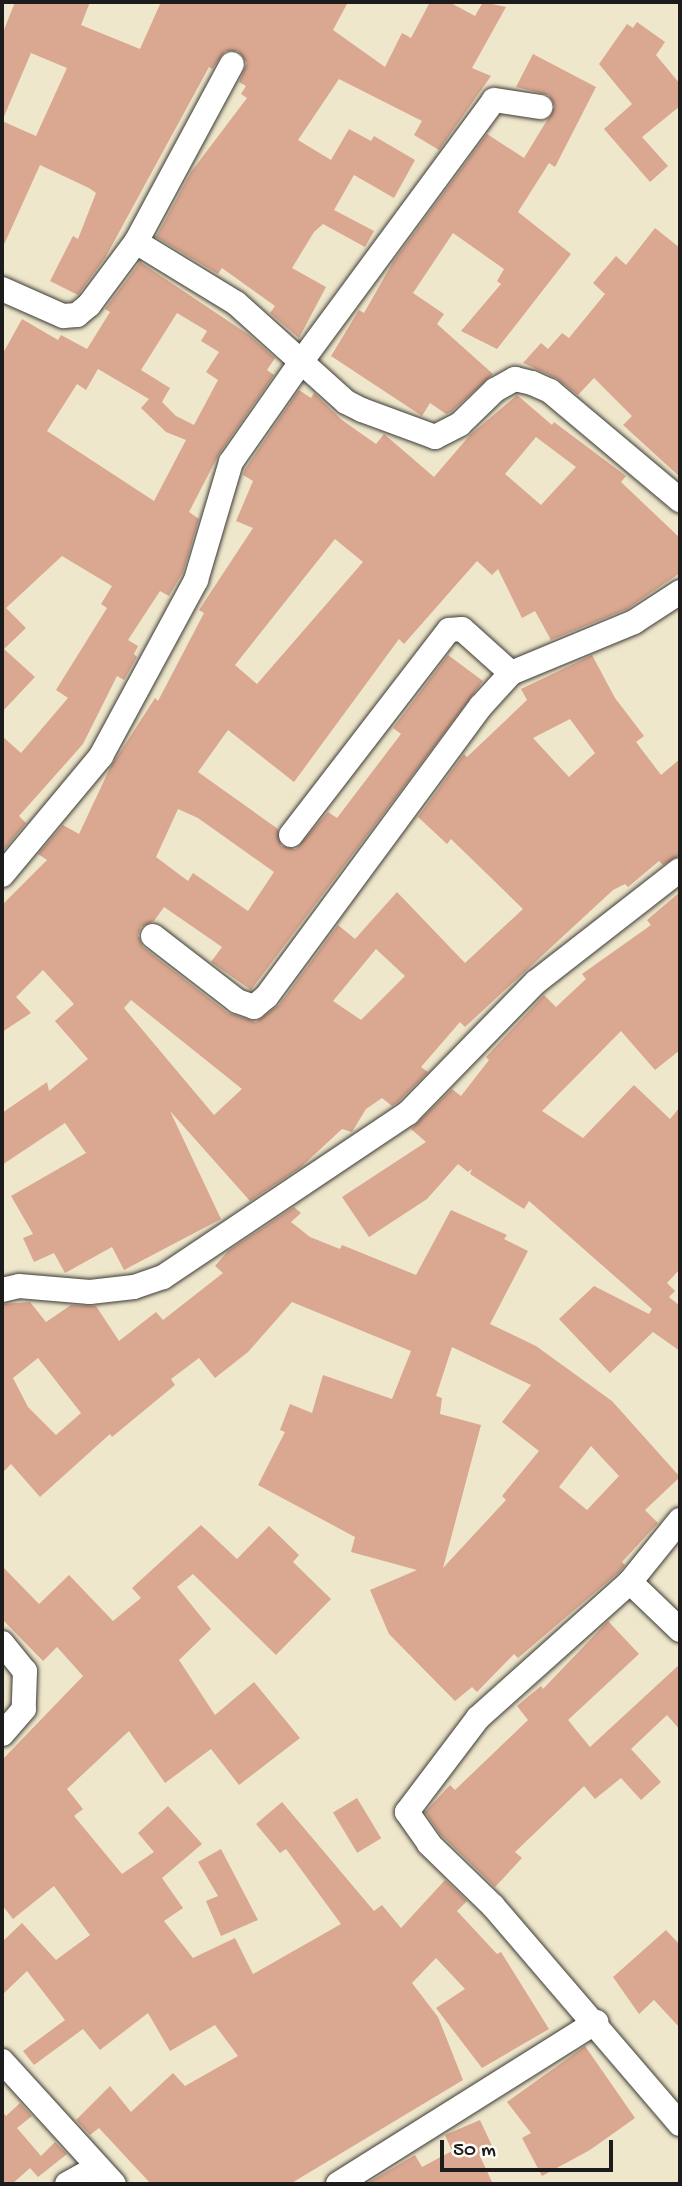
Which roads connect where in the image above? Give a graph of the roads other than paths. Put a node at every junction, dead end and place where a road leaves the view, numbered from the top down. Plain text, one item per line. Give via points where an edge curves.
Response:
1 (232, 64) dead end
2 (540, 107) dead end
3 (136, 242) junction
4 (5, 297) edge
5 (301, 362) junction
6 (680, 500) edge
7 (680, 592) edge
8 (511, 673) junction
9 (291, 835) dead end
10 (680, 870) edge
11 (2, 875) edge
12 (153, 936) dead end
13 (2, 1290) edge
14 (680, 1520) edge
15 (630, 1582) junction
16 (680, 1630) edge
17 (2, 1643) edge
18 (2, 1734) edge
19 (596, 2022) junction
20 (2, 2062) edge
21 (680, 2124) edge
22 (106, 2176) edge
23 (67, 2184) edge
24 (338, 2184) edge

1 - 3 street
2 - 5 street via 494,100
3 - 4 street via 77,315 63,316
3 - 5 street via 236,303
5 - 6 street via 346,402 435,437 460,424 495,390 515,379 532,383 550,391
5 - 11 street via 231,462 196,580 101,756
7 - 8 street via 634,622
8 - 9 street via 462,628 449,631
8 - 12 street via 481,706 267,996 254,1006 237,1001
10 - 13 street via 536,982 408,1113 294,1194 163,1277 134,1287 90,1292 19,1286
14 - 15 street
15 - 16 street
15 - 19 street via 478,1718 407,1812 429,1844 493,1906
17 - 18 street via 25,1671 24,1709
19 - 21 street
19 - 24 street
20 - 22 street
22 - 23 street

